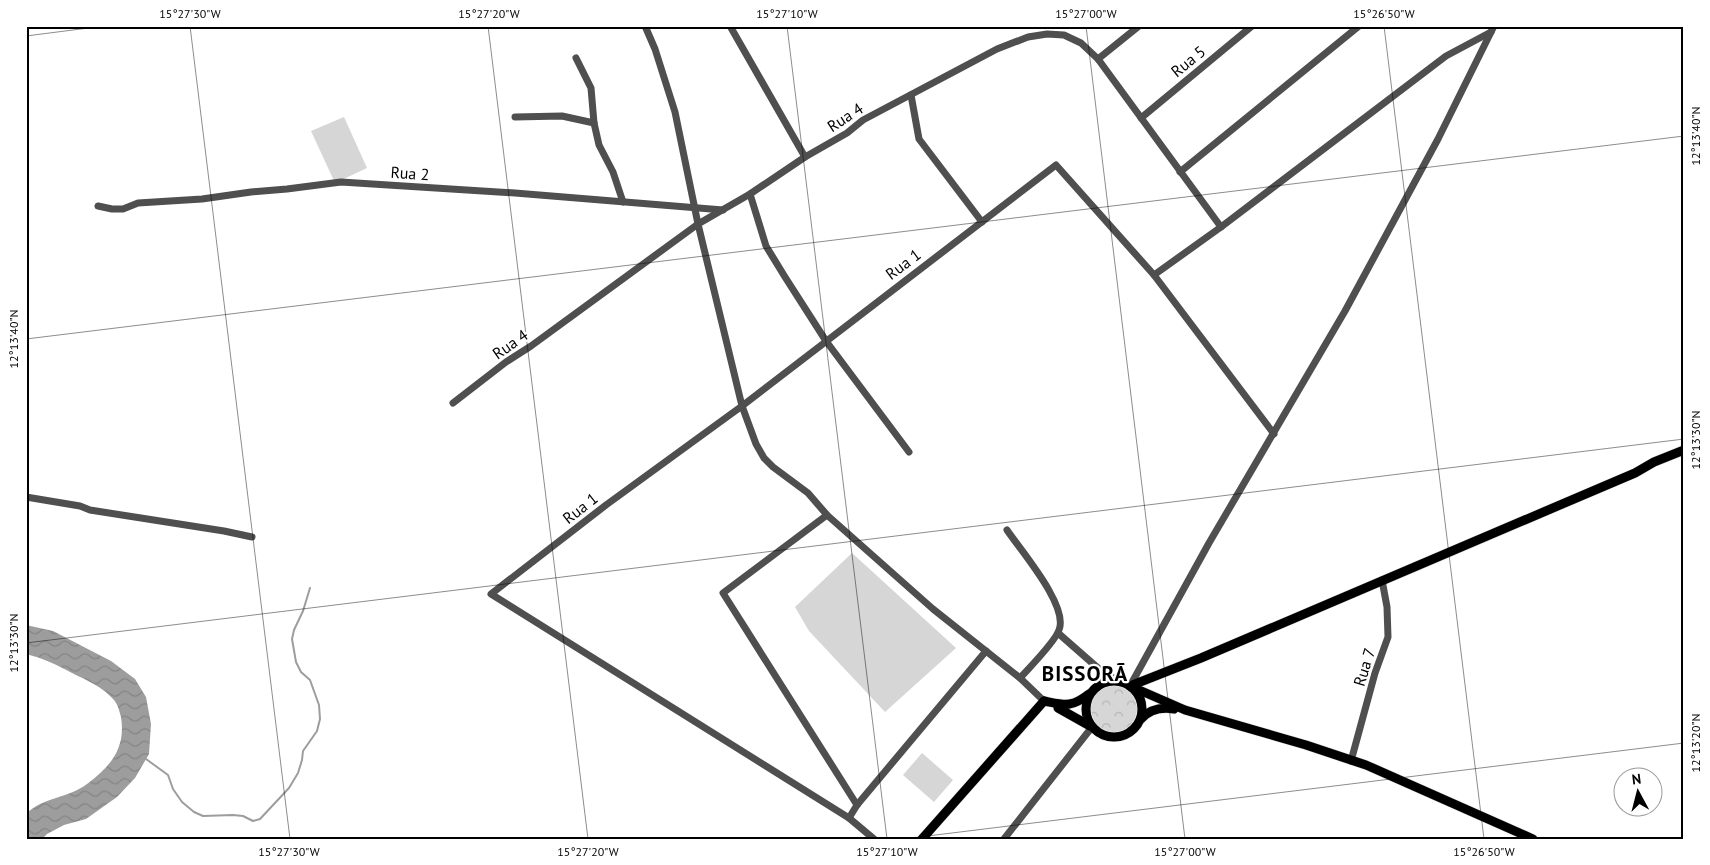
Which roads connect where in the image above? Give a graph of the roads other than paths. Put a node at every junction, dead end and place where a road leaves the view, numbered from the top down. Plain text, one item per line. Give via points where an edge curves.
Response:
1 (645, 26) edge
2 (730, 26) edge
3 (1139, 26) edge
4 (1252, 26) edge
5 (1359, 26) edge
6 (1493, 29) edge
7 (576, 58) dead end
8 (1098, 59) junction
9 (911, 95) junction
10 (515, 117) dead end
11 (1141, 118) junction
12 (594, 123) junction
13 (805, 157) junction
14 (1180, 172) junction
15 (750, 194) junction
16 (623, 202) junction
17 (98, 206) dead end
18 (695, 208) junction
19 (723, 210) junction
20 (982, 222) junction
21 (698, 224) junction
22 (1222, 227) junction
23 (1154, 275) junction
24 (826, 341) junction
25 (453, 403) dead end
26 (742, 406) junction
27 (1274, 434) junction
28 (1684, 450) edge
29 (908, 452) dead end
30 (26, 497) edge
31 (827, 515) junction
32 (1007, 530) dead end
33 (252, 537) dead end
34 (1382, 580) junction
35 (1058, 633) junction
36 (986, 650) junction
37 (1099, 669) junction
38 (1020, 678) junction
39 (1120, 682) junction
40 (1130, 686) junction
41 (1094, 689) junction
42 (1044, 701) junction
43 (1185, 710) junction
44 (1140, 721) junction
45 (1092, 727) junction
46 (1351, 760) junction
47 (857, 805) junction
48 (849, 818) junction
49 (874, 839) edge
50 (922, 839) edge
51 (1004, 839) edge
52 (1533, 839) edge

1 - 18 street via 675,112
2 - 13 street
3 - 8 street
4 - 11 street, Rua 5
5 - 14 street
6 - 22 street via 1446,56
6 - 27 street via 1345,311
7 - 12 street via 591,88
8 - 9 street, Rua 4 via 1081,42 1064,35 1028,37
8 - 11 street, Rua 4
9 - 13 street, Rua 4 via 863,120 847,134
9 - 20 street via 919,139
10 - 12 street via 562,116
11 - 14 street, Rua 4
12 - 16 street via 599,145
13 - 15 street, Rua 4
14 - 22 street, Rua 4
15 - 19 street, Rua 4
15 - 24 street via 766,246
16 - 17 street, Rua 2 via 342,182 202,199 138,203 123,209
16 - 18 street, Rua 2
18 - 19 street, Rua 2
18 - 21 street
19 - 21 street, Rua 4
20 - 23 street, Rua 1 via 1056,166
20 - 24 street, Rua 1
21 - 25 street, Rua 4
21 - 26 street
22 - 23 street
23 - 27 street, Rua 1
24 - 26 street, Rua 1
24 - 29 street
26 - 31 street via 764,458 808,493
26 - 48 street, Rua 1 via 491,594
27 - 40 street
28 - 34 main road
30 - 33 street
31 - 36 street via 933,609
31 - 47 street via 724,593
32 - 35 street via 1053,597 1061,620
34 - 40 main road
34 - 46 street, Rua 7 via 1389,621 1388,637
35 - 37 street
35 - 38 street
36 - 38 street
36 - 47 street
37 - 39 street
37 - 41 street via 1100,679
38 - 42 street
39 - 40 main road
39 - 41 main road via 1110,682
40 - 43 main road
40 - 44 main road via 1141,700
41 - 42 main road via 1074,704
41 - 45 main road via 1086,709
42 - 45 main road
42 - 50 main road
43 - 44 main road via 1159,708
43 - 46 main road
44 - 45 main road via 1129,734 1117,738 1104,736
45 - 51 street
46 - 52 main road
47 - 48 street
48 - 49 street

